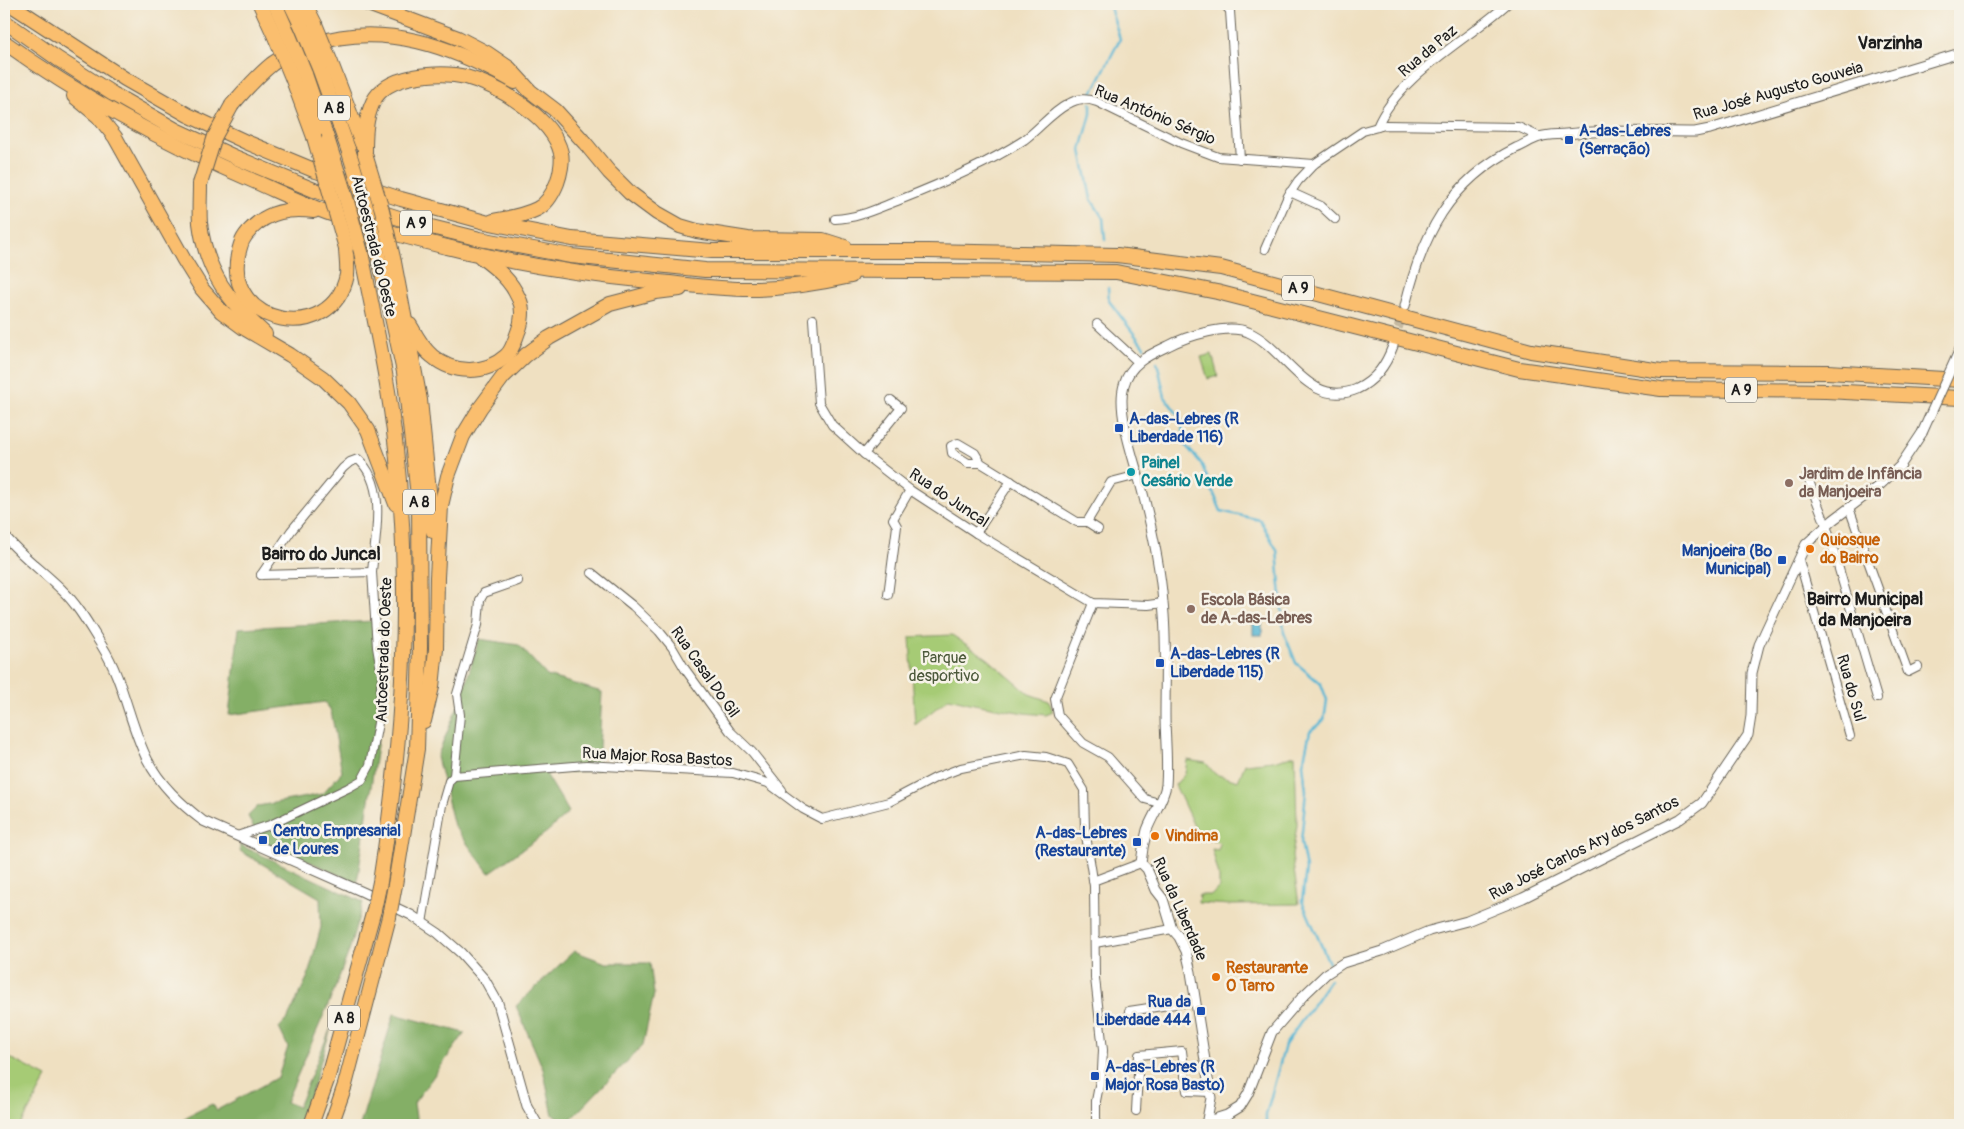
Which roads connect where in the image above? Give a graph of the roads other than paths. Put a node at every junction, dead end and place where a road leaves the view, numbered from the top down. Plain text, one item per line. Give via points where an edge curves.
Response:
1 (10, 4) edge
2 (260, 4) edge
3 (275, 4) edge
4 (291, 4) edge
5 (305, 4) edge
6 (368, 4) edge
7 (1224, 4) edge
8 (1507, 4) edge
9 (4, 21) edge
10 (308, 25) junction
11 (282, 36) junction
12 (4, 42) edge
13 (1960, 53) edge
14 (325, 65) junction
15 (45, 71) junction
16 (299, 77) junction
17 (530, 91) junction
18 (1377, 127) junction
19 (1540, 137) junction
20 (365, 154) junction
21 (1240, 159) junction
22 (1314, 164) junction
23 (1290, 192) junction
24 (329, 213) junction
25 (836, 219) dead end
26 (1335, 219) dead end
27 (485, 222) junction
28 (1265, 249) dead end
29 (861, 252) junction
30 (478, 255) junction
31 (874, 270) junction
32 (703, 286) junction
33 (1405, 306) tunnel mouth
34 (405, 318) junction
35 (813, 320) dead end
36 (1097, 324) dead end
37 (1393, 346) tunnel mouth
38 (1960, 349) edge
39 (290, 355) junction
40 (1138, 362) junction
41 (1960, 380) edge
42 (1960, 398) edge
43 (891, 400) dead end
44 (901, 408) junction
45 (908, 414) dead end
46 (864, 454) junction
47 (981, 463) dead end
48 (1138, 475) junction
49 (1807, 476) dead end
50 (1011, 482) junction
51 (910, 490) junction
52 (1849, 508) junction
53 (402, 522) junction
54 (1087, 522) junction
55 (1826, 525) junction
56 (1098, 529) dead end
57 (976, 533) junction
58 (4, 535) edge
59 (1799, 560) junction
60 (372, 572) junction
61 (592, 573) dead end
62 (437, 577) junction
63 (518, 581) dead end
64 (888, 595) dead end
65 (1092, 603) junction
66 (1163, 603) junction
67 (1918, 667) dead end
68 (1877, 698) dead end
69 (1850, 736) dead end
70 (417, 749) junction
71 (454, 776) junction
72 (786, 796) junction
73 (1159, 803) junction
74 (237, 836) junction
75 (1141, 863) junction
76 (1093, 881) junction
77 (422, 923) junction
78 (1172, 929) junction
79 (1095, 942) junction
80 (1195, 1001) junction
81 (1129, 1011) dead end
82 (1210, 1092) junction
83 (1136, 1111) dead end
84 (1207, 1123) edge
85 (311, 1125) edge
86 (331, 1125) edge
87 (538, 1125) edge
88 (1096, 1125) edge

1 - 27 highway, A 9 via 125,79 188,115 246,142 316,171
2 - 11 highway
3 - 11 highway, Autoestrada do Oeste / A 8
4 - 10 highway, Autoestrada do Oeste / A 8
5 - 10 highway
6 - 17 highway via 458,38 487,53 508,68
7 - 21 street via 1230,11
8 - 18 street, Rua da Paz via 1424,70 1394,99
9 - 31 highway, A 9 via 58,59 176,130 314,190 411,222 480,239 581,257 705,270
10 - 14 highway, Autoestrada do Oeste / A 8, bridge
11 - 16 highway, Autoestrada do Oeste / A 8, bridge
12 - 15 highway
13 - 19 street, Rua José Augusto Gouveia via 1695,132 1582,132
14 - 20 highway
14 - 70 highway, Autoestrada do Oeste / A 8, bridge via 379,258 404,372 419,505
15 - 24 highway via 188,152
15 - 39 highway via 98,116 115,137 184,260 221,311
16 - 24 highway, bridge via 346,248 347,274 337,298 311,317 277,319 253,306 240,286 236,268 242,238 260,219 278,212 302,209
16 - 53 highway, Autoestrada do Oeste / A 8, bridge via 328,141 361,252 385,375 396,448
17 - 29 highway via 555,110 630,193 680,226 748,239 823,240
17 - 39 highway, bridge via 487,66 431,44 358,34 302,48 274,63 251,82 232,105 215,136 200,184 200,223 216,280 228,298
18 - 19 street via 1518,127
18 - 22 street via 1363,131
19 - 33 street via 1500,156 1473,176 1454,197 1430,232
20 - 27 highway via 365,123 373,100 387,86 428,74 466,77 497,90 527,107 550,130 561,153 560,176 553,194 539,208 522,215
20 - 34 highway, bridge via 382,210
21 - 22 street, Rua António Sérgio
21 - 25 street, Rua António Sérgio via 1203,152 1097,102 1078,99 1066,104 1013,147 936,185 853,218
22 - 23 street
23 - 26 street via 1321,206
23 - 28 street
24 - 30 highway
27 - 29 highway, A 9 via 572,239 712,251
29 - 41 highway, A 9 via 1117,255 1221,268 1531,351 1661,370 1828,372
30 - 32 highway via 568,272
30 - 34 highway via 503,274 520,301 522,323 507,355 487,367 458,370 432,356
31 - 32 highway via 809,284 756,289
31 - 42 highway, A 9 via 1116,272 1216,292 1519,369 1661,390 1826,391
32 - 62 highway via 656,292 610,304 549,338 503,377 463,436 448,476 441,506
34 - 62 highway via 420,400
35 - 46 street, Rua do Juncal via 819,403 832,426
36 - 40 street
37 - 40 street, Rua da Liberdade via 1382,370 1366,385 1347,393 1327,392 1308,384 1264,341 1246,331 1233,329 1204,333 1173,343
38 - 52 street, Rua José Carlos Ary dos Santos, bridge via 1922,433 1900,466
39 - 53 highway via 324,378 349,402 368,430
40 - 48 street, Rua da Liberdade via 1123,386 1123,419
43 - 44 street
44 - 45 street
44 - 46 street
46 - 51 street, Rua do Juncal
47 - 50 street
48 - 54 street via 1111,482
48 - 66 street, Rua da Liberdade
49 - 55 street
50 - 54 street via 1077,522
50 - 57 street
51 - 57 street, Rua do Juncal
51 - 64 street via 893,520 898,526
52 - 55 street, Rua José Carlos Ary dos Santos
52 - 67 street via 1908,672
53 - 85 highway, Autoestrada do Oeste / A 8, bridge via 405,647 392,805 374,910 327,1080
54 - 56 street
55 - 59 street, Rua José Carlos Ary dos Santos via 1806,544
55 - 68 street
57 - 65 street, Rua do Juncal
58 - 74 street via 15,549 64,591 104,649 147,759 160,779 180,804 203,821
59 - 69 street, Rua do Sul
59 - 84 street, Rua José Carlos Ary dos Santos via 1759,645 1752,673 1748,735 1702,803 1680,820 1523,898 1467,921 1429,930 1382,951 1343,963 1304,995 1272,1032 1240,1107
60 - 60 street via 261,575 291,531 343,468 358,459 366,465 375,486 377,513
60 - 74 street via 382,676 370,765 362,780 348,788 270,825
61 - 72 street, Rua Casal Do Gil via 659,631 730,731 752,752
62 - 70 highway via 432,687
63 - 71 street via 484,593 480,600 478,625 457,694 460,716
65 - 66 street, Rua do Juncal
65 - 73 street via 1055,699 1058,715 1083,743 1108,756 1145,799
66 - 73 street, Rua da Liberdade via 1166,787
70 - 86 highway, Autoestrada do Oeste / A 8, bridge via 389,917 345,1085
71 - 72 street, Rua Major Rosa Bastos via 586,765 723,772 768,783
71 - 77 street via 449,781 442,805
72 - 76 street, Rua Major Rosa Bastos via 822,819 889,802 961,768 1026,754 1046,757 1068,764 1084,790 1085,829
73 - 75 street, Rua da Liberdade via 1147,830
74 - 77 street via 363,892
75 - 76 street
75 - 78 street, Rua da Liberdade via 1163,900
76 - 79 street, Rua Major Rosa Bastos
77 - 87 street via 462,953 485,980 498,1003 527,1106
78 - 79 street
78 - 80 street, Rua da Liberdade via 1186,951
79 - 88 street, Rua Major Rosa Bastos via 1095,978 1103,1050
80 - 81 street
80 - 82 street, Rua da Liberdade
82 - 83 street via 1187,1092 1182,1051 1140,1055
82 - 84 street, Rua da Liberdade

